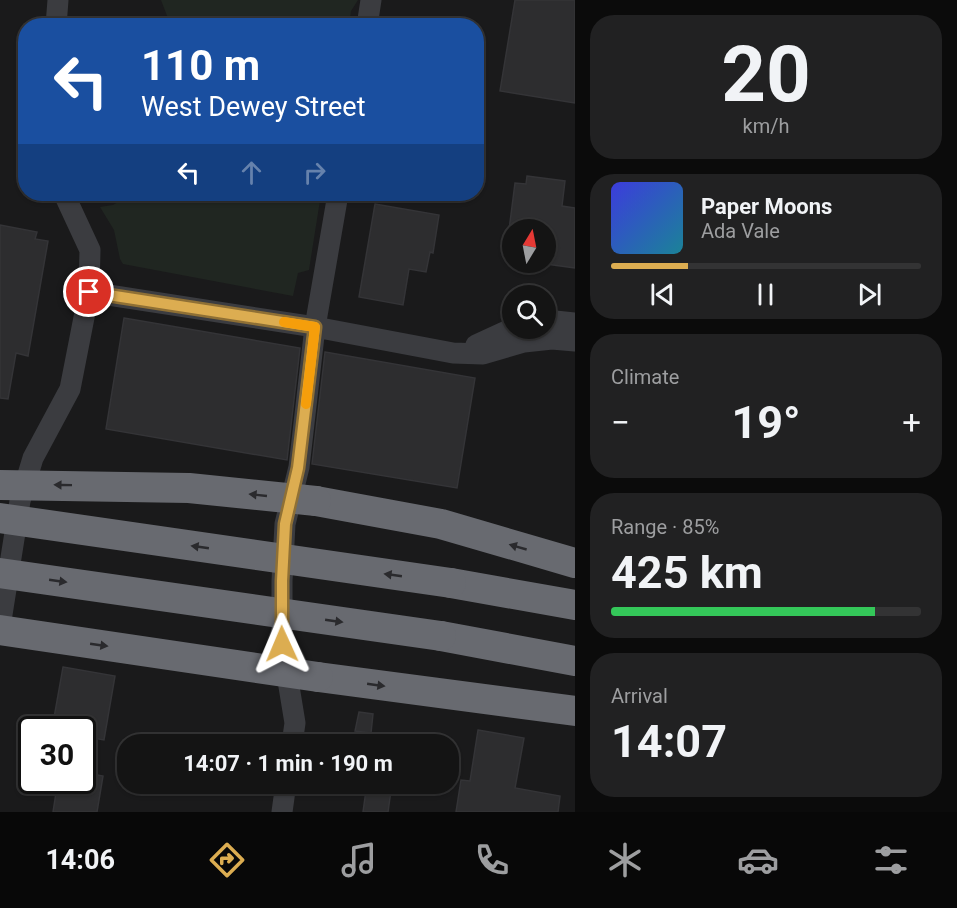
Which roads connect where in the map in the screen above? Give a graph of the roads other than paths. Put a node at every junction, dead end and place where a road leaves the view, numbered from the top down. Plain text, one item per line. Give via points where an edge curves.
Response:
1 (58, 0) edge
2 (371, 0) edge
3 (57, 18) edge
4 (368, 18) edge
5 (67, 201) edge
6 (337, 201) edge
7 (89, 292) junction
8 (556, 321) edge
9 (574, 323) edge
10 (315, 327) junction
11 (502, 333) edge
12 (574, 341) edge
13 (453, 353) junction
14 (0, 485) edge
15 (0, 518) edge
16 (572, 561) edge
17 (0, 573) edge
18 (574, 605) edge
19 (0, 628) edge
20 (574, 661) edge
21 (525, 704) junction
22 (574, 711) edge
23 (574, 729) edge
24 (293, 734) edge
25 (284, 794) edge
26 (282, 812) edge

1 - 3 street
2 - 4 street
5 - 7 street via 90,250
6 - 10 street
7 - 10 street
7 - 19 street via 70,389 33,458 20,501
8 - 9 street
10 - 13 street
10 - 24 street via 283,558 282,644
11 - 13 street
12 - 13 street via 552,339 524,342 483,354
16 -> 14 highway, bridge via 441,524 316,501 189,488
18 -> 15 highway, bridge via 451,583
17 -> 20 highway, bridge via 429,634
19 -> 21 highway, bridge
21 - 22 highway
21 - 23 highway
25 - 26 street

